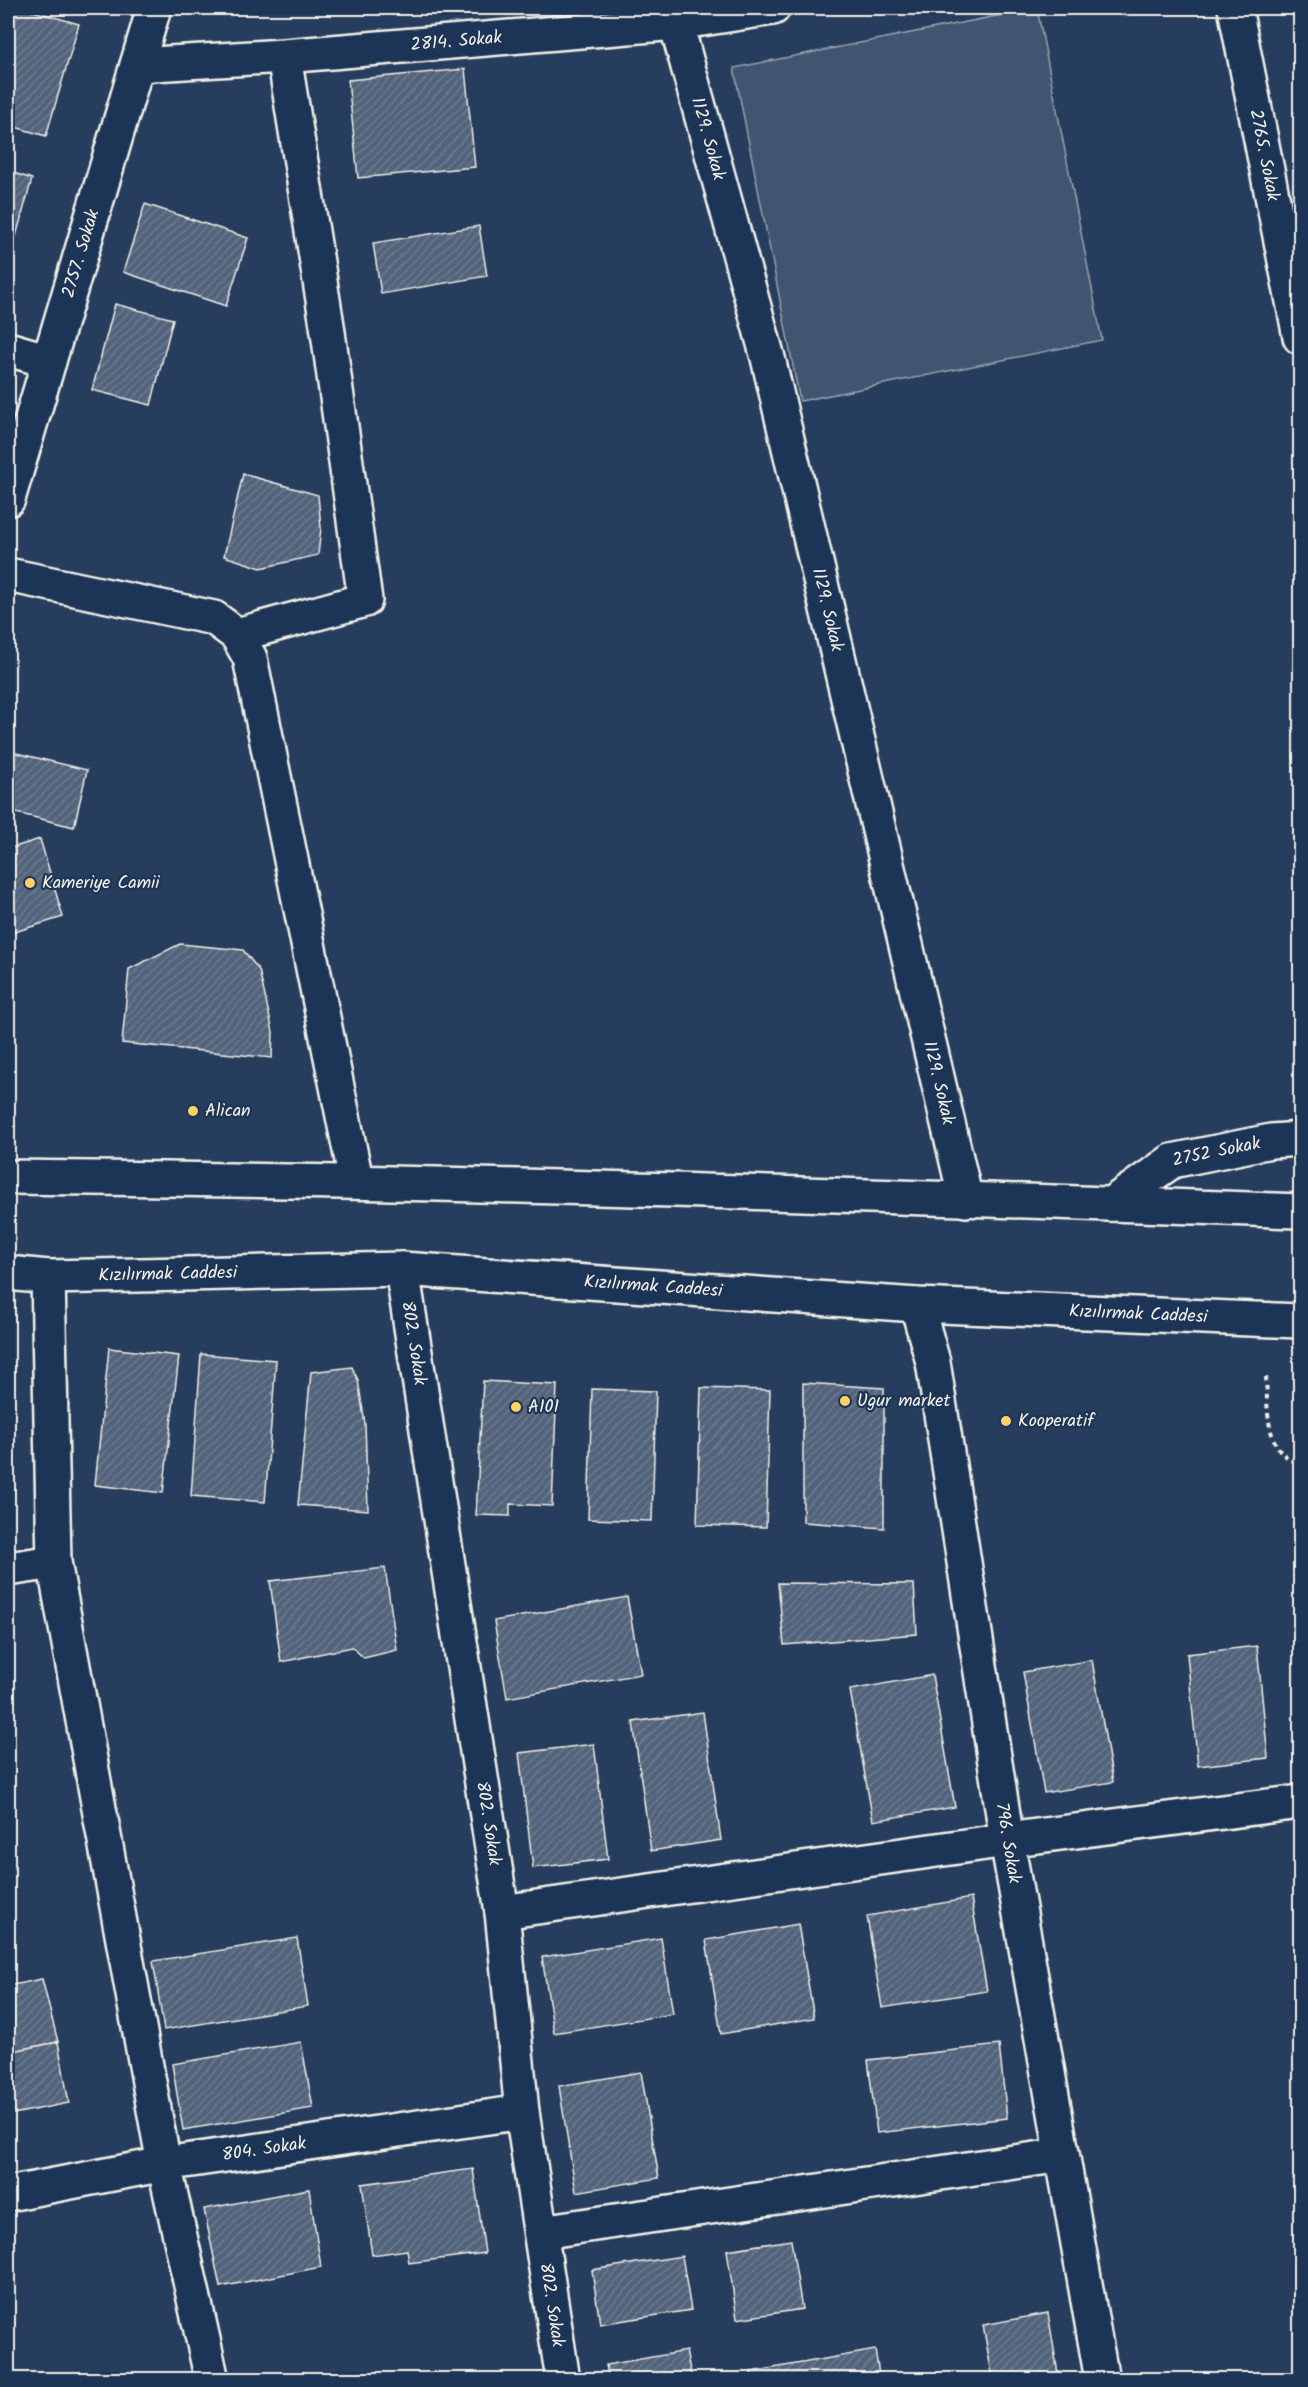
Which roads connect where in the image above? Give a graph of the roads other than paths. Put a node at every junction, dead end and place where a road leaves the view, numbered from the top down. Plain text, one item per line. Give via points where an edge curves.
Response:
1 (152, 8) edge
2 (773, 8) edge
3 (1235, 8) edge
4 (676, 23) junction
5 (284, 56) junction
6 (137, 65) junction
7 (1300, 337) edge
8 (8, 349) edge
9 (49, 362) junction
10 (8, 499) edge
11 (8, 575) edge
12 (237, 635) junction
13 (1300, 1139) edge
14 (8, 1177) edge
15 (356, 1180) junction
16 (966, 1200) junction
17 (1111, 1204) junction
18 (1300, 1211) edge
19 (402, 1269) junction
20 (8, 1273) edge
21 (48, 1277) junction
22 (8, 1279) edge
23 (917, 1305) junction
24 (1300, 1321) edge
25 (54, 1562) junction
26 (8, 1569) edge
27 (1300, 1802) edge
28 (1007, 1840) junction
29 (502, 1912) junction
30 (522, 2112) junction
31 (1062, 2155) junction
32 (164, 2164) junction
33 (8, 2194) edge
34 (542, 2232) junction
35 (555, 2378) edge
36 (212, 2379) edge
37 (1102, 2379) edge

1 - 6 street, 2757. Sokak
2 - 4 street, 2814. Sokak
3 - 7 street, 2765. Sokak
4 - 5 street, 2814. Sokak
4 - 16 street, 1129. Sokak via 768,358
5 - 6 street, 2814. Sokak
5 - 12 street via 365,600
6 - 9 street, 2757. Sokak
8 - 9 street
9 - 10 street, 2757. Sokak
11 - 12 street via 214,618
12 - 15 street via 250,658
13 - 17 street, 2752 Sokak via 1172,1161
14 - 15 street
15 - 16 street
16 - 17 street
17 - 18 street
19 - 21 street, Kızılırmak Caddesi
19 - 23 street, Kızılırmak Caddesi
19 - 29 street, 802. Sokak
20 - 21 street, Kızılırmak Caddesi
21 - 22 street
21 - 25 street
23 - 24 street, Kızılırmak Caddesi
23 - 28 street, 796. Sokak via 933,1362
25 - 26 street
25 - 32 street
27 - 28 street
28 - 29 street
28 - 31 street, 796. Sokak
29 - 30 street, 802. Sokak
30 - 32 street, 804. Sokak
30 - 34 street, 802. Sokak
31 - 34 street
31 - 37 street, 796. Sokak
32 - 33 street, 804. Sokak
32 - 36 street
34 - 35 street, 802. Sokak

